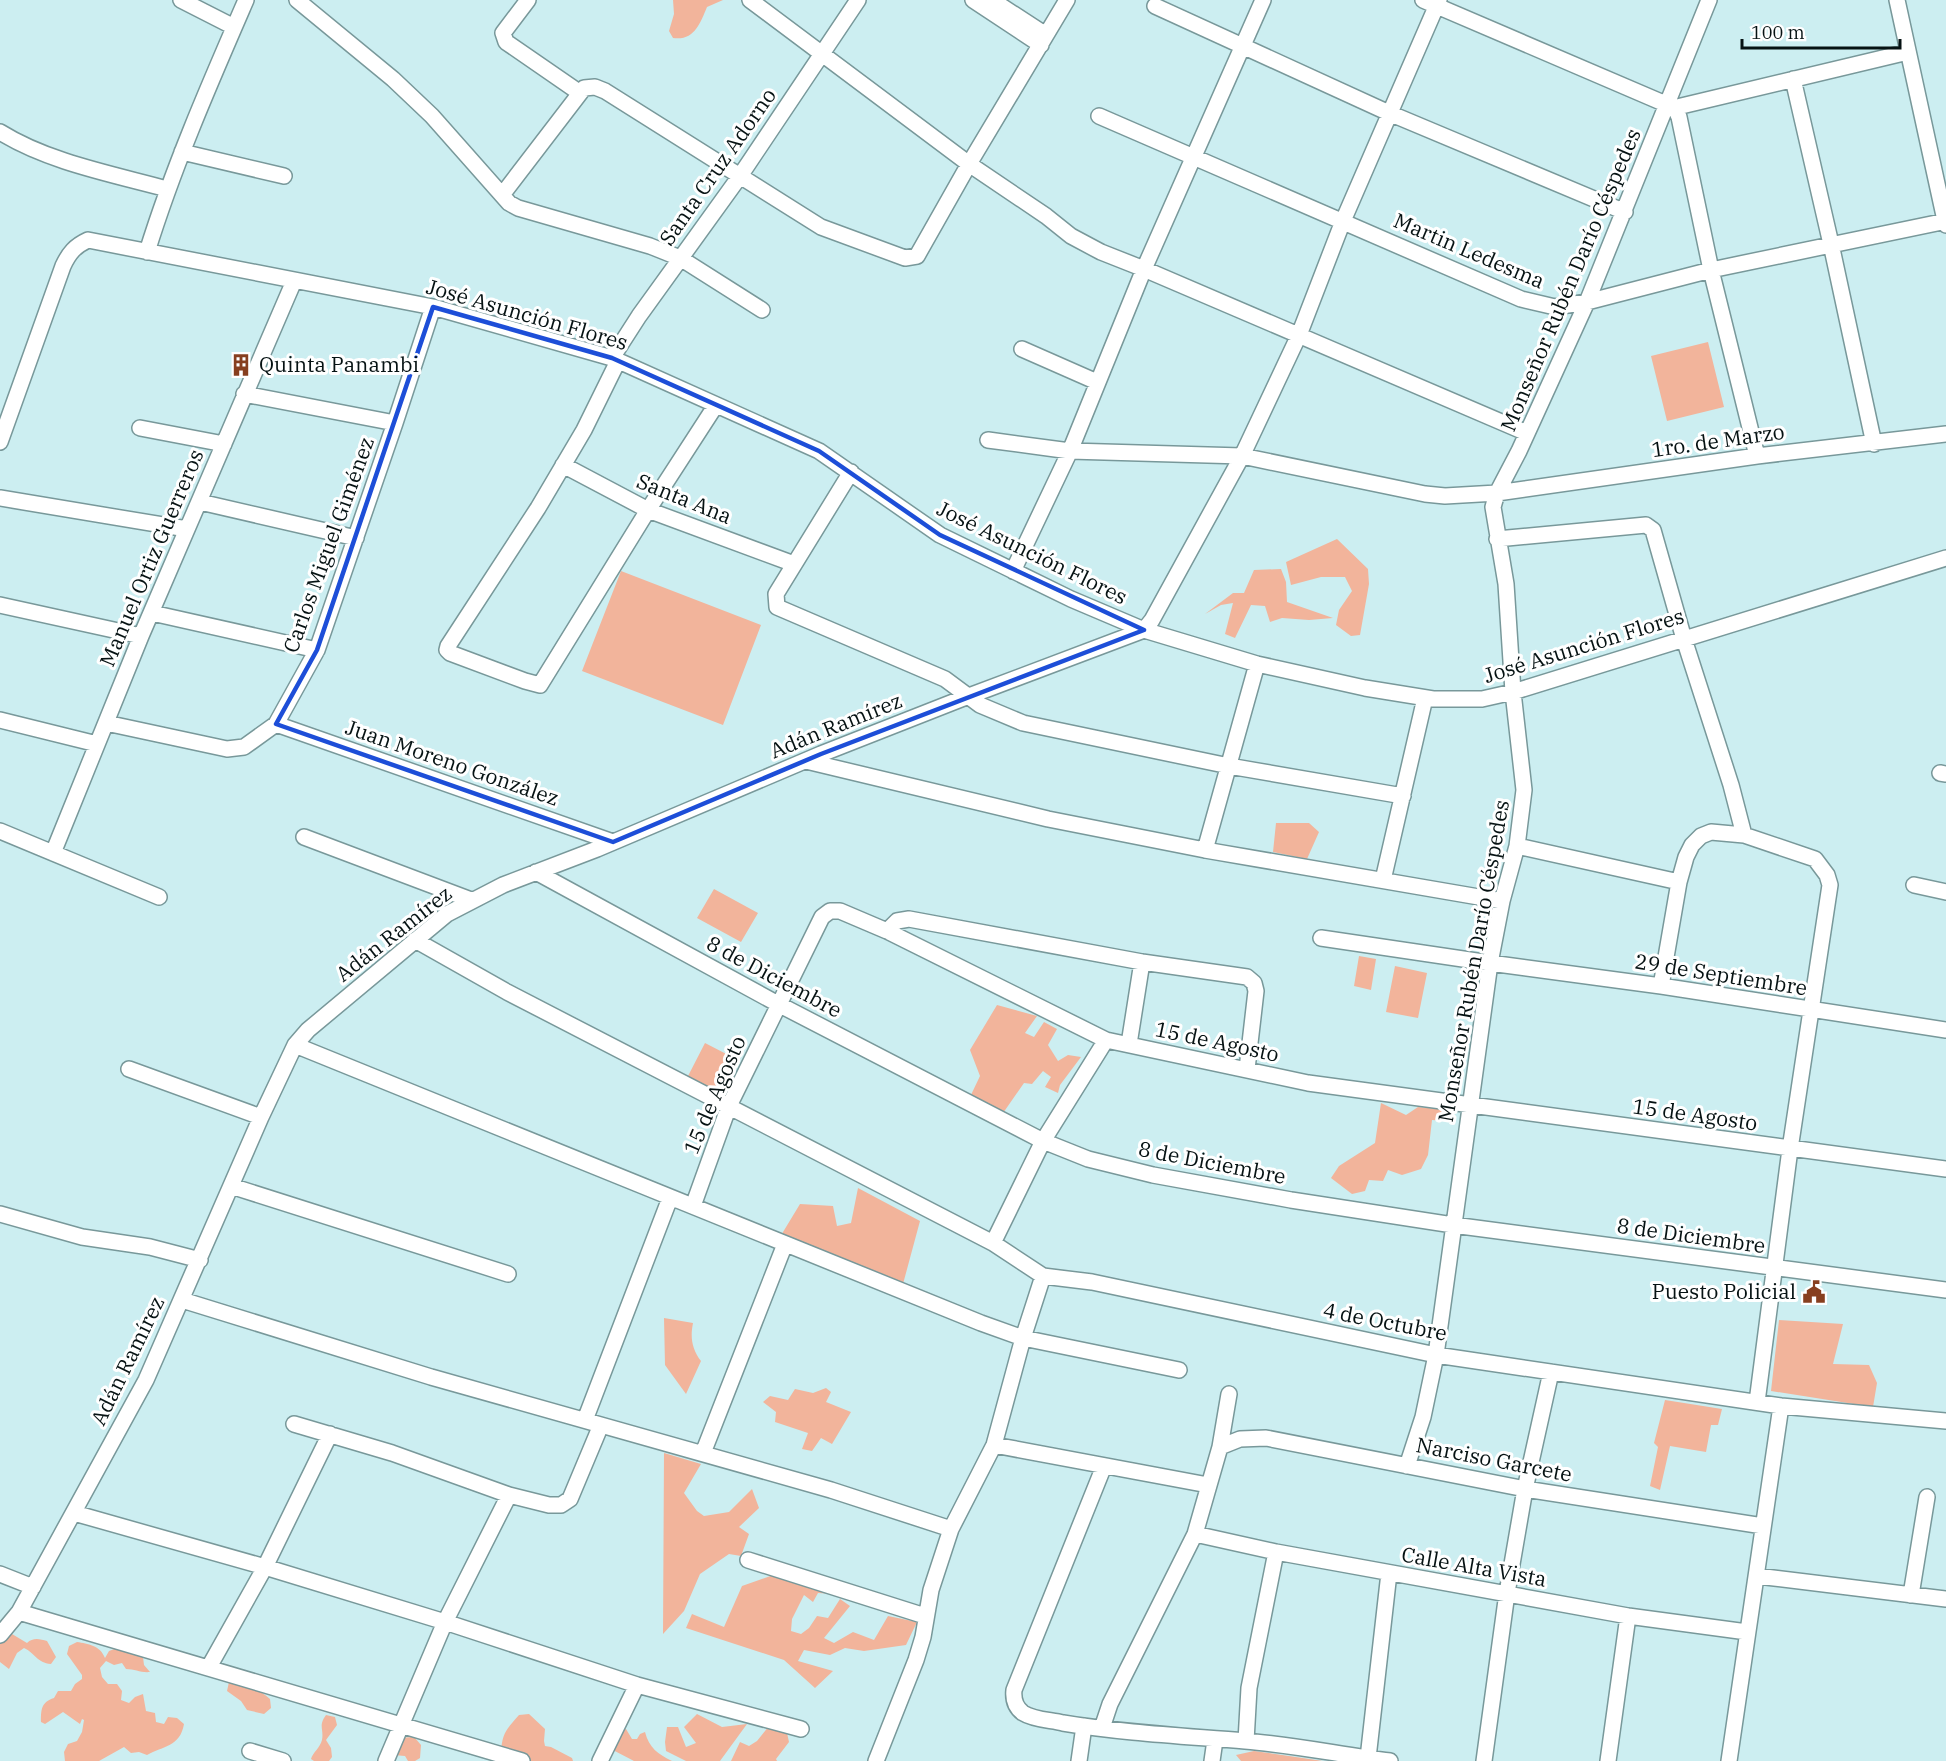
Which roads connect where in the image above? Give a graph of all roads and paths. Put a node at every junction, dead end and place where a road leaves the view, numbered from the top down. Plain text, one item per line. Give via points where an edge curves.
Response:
1 (181, 0) edge
2 (246, 0) edge
3 (297, 0) edge
4 (528, 0) edge
5 (750, 0) edge
6 (858, 0) edge
7 (973, 0) edge
8 (992, 0) edge
9 (1067, 0) edge
10 (1263, 0) edge
11 (1709, 0) edge
12 (1897, 0) edge
13 (1433, 2) edge
14 (1155, 6) dead end
15 (234, 27) junction
16 (1043, 40) junction
17 (1243, 46) junction
18 (1908, 52) junction
19 (822, 54) junction
20 (1793, 79) junction
21 (580, 93) junction
22 (1671, 107) junction
23 (1389, 113) junction
24 (1099, 116) dead end
25 (0, 132) edge
26 (182, 152) junction
27 (1193, 157) junction
28 (969, 164) junction
29 (284, 176) dead end
30 (740, 176) junction
31 (167, 189) junction
32 (502, 195) junction
33 (1625, 212) junction
34 (1343, 221) junction
35 (1946, 223) edge
36 (1831, 244) junction
37 (147, 252) junction
38 (680, 258) junction
39 (1144, 269) junction
40 (1711, 270) junction
41 (294, 281) junction
42 (1587, 302) junction
43 (433, 307) junction
44 (762, 310) dead end
45 (1299, 335) junction
46 (1022, 349) dead end
47 (615, 359) junction
48 (1097, 382) junction
49 (244, 394) junction
50 (716, 405) junction
51 (395, 423) junction
52 (140, 428) dead end
53 (1527, 433) junction
54 (1946, 434) edge
55 (988, 440) dead end
56 (0, 442) edge
57 (224, 444) junction
58 (1874, 444) junction
59 (1070, 451) junction
60 (1242, 456) junction
61 (1756, 456) junction
62 (563, 465) junction
63 (851, 472) junction
64 (1497, 493) junction
65 (0, 498) edge
66 (200, 502) junction
67 (648, 510) junction
68 (187, 529) junction
69 (356, 538) junction
70 (1497, 539) junction
71 (1946, 558) edge
72 (794, 564) junction
73 (1013, 572) junction
74 (0, 605) edge
75 (152, 614) junction
76 (1144, 630) junction
77 (141, 636) junction
78 (1684, 639) junction
79 (317, 650) junction
80 (1257, 664) junction
81 (1513, 692) junction
82 (967, 697) junction
83 (1425, 698) junction
84 (0, 720) edge
85 (106, 723) junction
86 (276, 724) junction
87 (97, 744) junction
88 (806, 761) junction
89 (1229, 766) junction
90 (1403, 796) junction
91 (0, 831) edge
92 (1744, 835) junction
93 (304, 837) dead end
94 (613, 842) junction
95 (1517, 846) junction
96 (1205, 850) junction
97 (53, 853) junction
98 (536, 872) junction
99 (1383, 880) junction
100 (1679, 882) junction
101 (1914, 885) dead end
102 (1946, 892) edge
103 (159, 897) dead end
104 (471, 900) junction
105 (1502, 901) junction
106 (887, 931) junction
107 (1321, 938) dead end
108 (415, 940) junction
109 (1142, 962) junction
110 (1490, 963) junction
111 (1661, 986) junction
112 (778, 1004) junction
113 (1812, 1010) junction
114 (1946, 1030) edge
115 (1106, 1040) junction
116 (1129, 1044) junction
117 (295, 1045) junction
118 (129, 1069) dead end
119 (1247, 1069) junction
120 (1470, 1105) junction
121 (729, 1106) junction
122 (261, 1117) junction
123 (1043, 1141) junction
124 (1790, 1149) junction
125 (1946, 1169) edge
126 (231, 1186) junction
127 (670, 1198) junction
128 (693, 1206) junction
129 (0, 1214) edge
130 (1453, 1225) junction
131 (993, 1243) junction
132 (785, 1244) junction
133 (200, 1260) junction
134 (1774, 1268) junction
135 (508, 1274) dead end
136 (1043, 1276) junction
137 (1946, 1290) edge
138 (182, 1300) junction
139 (1023, 1338) junction
140 (1436, 1355) junction
141 (1179, 1370) dead end
142 (1551, 1372) junction
143 (1229, 1394) dead end
144 (1757, 1402) junction
145 (1781, 1406) junction
146 (585, 1420) junction
147 (1946, 1421) edge
148 (294, 1424) dead end
149 (601, 1425) junction
150 (330, 1434) junction
151 (994, 1445) junction
152 (1220, 1447) junction
153 (703, 1453) junction
154 (1104, 1466) junction
155 (1407, 1466) junction
156 (1208, 1485) junction
157 (1525, 1489) junction
158 (509, 1495) junction
159 (1927, 1497) dead end
160 (74, 1513) junction
161 (1763, 1526) junction
162 (951, 1529) junction
163 (1195, 1534) junction
164 (1276, 1552) junction
165 (748, 1560) dead end
166 (265, 1567) junction
167 (1389, 1573) junction
168 (0, 1574) edge
169 (1757, 1575) junction
170 (33, 1587) junction
171 (1507, 1593) junction
172 (1911, 1595) junction
173 (1946, 1599) edge
174 (19, 1612) junction
175 (925, 1616) junction
176 (1628, 1616) junction
177 (445, 1622) junction
178 (1747, 1632) junction
179 (0, 1635) edge
180 (209, 1667) junction
181 (637, 1685) junction
182 (401, 1725) junction
183 (1084, 1726) junction
184 (1102, 1728) junction
185 (801, 1729) dead end
186 (1215, 1740) junction
187 (1246, 1741) junction
188 (250, 1751) dead end
189 (1344, 1758) edge
190 (1368, 1758) junction
191 (283, 1761) edge
192 (386, 1761) edge
193 (522, 1761) edge
194 (600, 1761) edge
195 (876, 1761) edge
196 (1079, 1761) edge
197 (1212, 1761) edge
198 (1390, 1761) edge
199 (1484, 1761) edge
200 (1608, 1761) edge
201 (1729, 1761) edge

1 - 15 street
2 - 15 street
3 - 32 street via 432,116
4 - 21 street via 503,38
5 - 19 street
6 - 19 street, Santa Cruz Adorno
7 - 16 street
8 - 16 street
9 - 16 street
10 - 17 street
11 - 22 street, Monseñor Rubén Darío Céspedes
12 - 18 street
13 - 22 street
13 - 23 street
14 - 17 street
15 - 26 street
16 - 28 street
17 - 23 street
17 - 27 street
18 - 20 street
18 - 35 street
19 - 28 street
19 - 30 street, Santa Cruz Adorno
20 - 22 street
20 - 36 street
21 - 30 street via 584,88 595,87 605,91
21 - 32 street
22 - 33 street, Monseñor Rubén Darío Céspedes
22 - 40 street via 1679,117
23 - 33 street
23 - 34 street
24 - 27 street, Martin Ledesma
25 - 31 street via 46,155
26 - 29 street
26 - 31 street
27 - 34 street, Martin Ledesma
27 - 39 street
28 - 30 street via 917,256 911,258 821,227
28 - 39 street via 1071,237
30 - 38 street, Santa Cruz Adorno
31 - 37 street
32 - 38 street via 518,208
33 - 42 street, Monseñor Rubén Darío Céspedes
34 - 42 street, Martin Ledesma via 1538,305 1555,307
34 - 45 street
35 - 36 street, Martin Ledesma
36 - 40 street, Martin Ledesma
36 - 58 street
37 - 41 street, José Asunción Flores
37 - 56 street, José Asunción Flores via 88,240 69,254
38 - 44 street
38 - 47 street, Santa Cruz Adorno via 639,316
39 - 45 street
39 - 48 street
40 - 42 street, Martin Ledesma
40 - 61 street
41 - 43 street, José Asunción Flores
41 - 49 street, Manuel Ortiz Guerreros
42 - 53 street, Monseñor Rubén Darío Céspedes
43 - 47 street, José Asunción Flores
43 - 51 street, Carlos Miguel Giménez
45 - 53 street
45 - 60 street
46 - 48 street
47 - 50 street, José Asunción Flores
47 - 62 street, Santa Cruz Adorno via 584,430
48 - 59 street
49 - 51 street
49 - 57 street, Manuel Ortiz Guerreros
50 - 63 street, José Asunción Flores via 819,451
50 - 67 street
51 - 69 street, Carlos Miguel Giménez
52 - 57 street
53 - 64 street, Monseñor Rubén Darío Céspedes
54 - 58 street, 1ro. de Marzo
55 - 59 street, 1ro. de Marzo
57 - 66 street, Manuel Ortiz Guerreros
58 - 61 street, 1ro. de Marzo
59 - 60 street, 1ro. de Marzo
59 - 73 street
60 - 64 street, 1ro. de Marzo via 1425,494
60 - 76 street
61 - 64 street, 1ro. de Marzo
62 - 67 street, Santa Ana
62 - 67 street, Santa Cruz Adorno via 448,646 450,653 540,685
63 - 72 street
63 - 73 street, José Asunción Flores via 940,535
64 - 70 street, Monseñor Rubén Darío Céspedes via 1493,507
65 - 68 street
66 - 68 street, Manuel Ortiz Guerreros
66 - 69 street
67 - 72 street, Santa Ana
68 - 75 street, Manuel Ortiz Guerreros
69 - 79 street, Carlos Miguel Giménez
70 - 78 street via 1650,526
70 - 81 street, Monseñor Rubén Darío Céspedes via 1506,584
71 - 78 street, José Asunción Flores
72 - 82 street via 776,594 777,607 945,679
73 - 76 street, José Asunción Flores
74 - 77 street
75 - 77 street, Manuel Ortiz Guerreros
75 - 79 street
76 - 80 street, José Asunción Flores
76 - 82 street, Adán Ramírez
77 - 85 street, Manuel Ortiz Guerreros
78 - 81 street, José Asunción Flores
78 - 92 street
79 - 86 street, Carlos Miguel Giménez
80 - 83 street, José Asunción Flores
80 - 89 street
81 - 83 street, José Asunción Flores via 1482,699
81 - 95 street, Monseñor Rubén Darío Céspedes via 1524,781
82 - 88 street, Adán Ramírez
82 - 89 street via 1023,723
83 - 90 street
84 - 87 street
85 - 86 street, Carlos Miguel Giménez via 227,749 244,747
85 - 87 street, Manuel Ortiz Guerreros
86 - 94 street, Juan Moreno González
87 - 97 street, Manuel Ortiz Guerreros
88 - 94 street, Adán Ramírez
88 - 96 street via 1048,819
89 - 90 street
89 - 96 street
90 - 99 street
91 - 97 street
92 - 100 street via 1711,832 1701,836 1686,857
92 - 113 street via 1815,859 1824,868 1830,885
93 - 104 street
94 - 98 street, Adán Ramírez
95 - 100 street
95 - 105 street, Monseñor Rubén Darío Céspedes
96 - 99 street
97 - 103 street
98 - 104 street, Adán Ramírez
98 - 112 street, 8 de Diciembre
99 - 105 street
100 - 111 street
101 - 102 street
104 - 108 street, Adán Ramírez
105 - 110 street, Monseñor Rubén Darío Céspedes
106 - 109 street via 897,921 909,919
106 - 112 street, 15 de Agosto via 840,911 830,911 822,917
106 - 115 street, 15 de Agosto
107 - 110 street, 29 de Septiembre
108 - 117 street, Adán Ramírez
108 - 121 street, 4 de Octubre
109 - 116 street
109 - 119 street via 1247,977 1254,983
110 - 111 street, 29 de Septiembre
110 - 120 street, Monseñor Rubén Darío Céspedes
111 - 113 street, 29 de Septiembre
112 - 121 street, 15 de Agosto
112 - 123 street, 8 de Diciembre
113 - 114 street, 29 de Septiembre
113 - 124 street
115 - 116 street, 15 de Agosto
115 - 123 street
116 - 119 street, 15 de Agosto
117 - 122 street, Adán Ramírez
117 - 127 street
118 - 122 street
119 - 120 street, 15 de Agosto via 1308,1083
120 - 124 street, 15 de Agosto
120 - 130 street, Monseñor Rubén Darío Céspedes
121 - 128 street, 15 de Agosto
121 - 131 street, 4 de Octubre
122 - 126 street, Adán Ramírez
123 - 130 street, 8 de Diciembre via 1088,1159 1153,1175
123 - 131 street
124 - 125 street, 15 de Agosto
124 - 134 street
126 - 133 street, Adán Ramírez
126 - 135 street
127 - 128 street
127 - 146 street
128 - 132 street
129 - 133 street via 82,1237 150,1247
130 - 134 street, 8 de Diciembre
130 - 140 street, Monseñor Rubén Darío Céspedes
131 - 136 street, 4 de Octubre
132 - 139 street
132 - 153 street
133 - 138 street, Adán Ramírez
134 - 137 street, 8 de Diciembre
134 - 144 street
136 - 139 street
136 - 140 street, 4 de Octubre via 1092,1282
138 - 146 street
138 - 160 street, Adán Ramírez via 146,1380
139 - 141 street
139 - 151 street
140 - 142 street, 4 de Octubre
140 - 155 street, Monseñor Rubén Darío Céspedes via 1423,1417
142 - 144 street, 4 de Octubre
142 - 157 street
143 - 152 street
144 - 145 street, 4 de Octubre
145 - 147 street, 4 de Octubre
145 - 161 street
146 - 149 street
148 - 150 street
149 - 153 street
149 - 158 street via 570,1499 561,1505 549,1505
150 - 158 street
150 - 166 street
151 - 154 street
151 - 162 street
152 - 155 street, Narciso Garcete via 1240,1439 1266,1438
152 - 156 street
153 - 162 street
154 - 156 street
154 - 183 street via 1013,1698 1022,1713 1032,1717
155 - 157 street, Narciso Garcete
156 - 163 street
157 - 161 street, Narciso Garcete
157 - 171 street
158 - 177 street
159 - 172 street
160 - 166 street
160 - 170 street, Adán Ramírez
161 - 169 street
162 - 175 street
163 - 164 street, Calle Alta Vista
163 - 184 street via 1110,1704
164 - 167 street, Calle Alta Vista
164 - 187 street via 1249,1688
165 - 175 street
166 - 177 street
166 - 180 street
167 - 171 street, Calle Alta Vista
167 - 190 street
168 - 170 street
169 - 172 street
169 - 178 street
170 - 174 street, Adán Ramírez
171 - 176 street, Calle Alta Vista
171 - 199 street
172 - 173 street
174 - 179 street, Adán Ramírez
174 - 180 street
175 - 195 street via 916,1660
176 - 178 street, Calle Alta Vista
176 - 200 street
177 - 181 street
177 - 182 street
178 - 201 street
180 - 182 street
181 - 185 street
181 - 194 street
182 - 192 street
182 - 193 street
183 - 184 street
183 - 196 street
184 - 186 street
186 - 187 street
186 - 197 street
187 - 189 street
188 - 191 street
189 - 190 street
190 - 198 street

